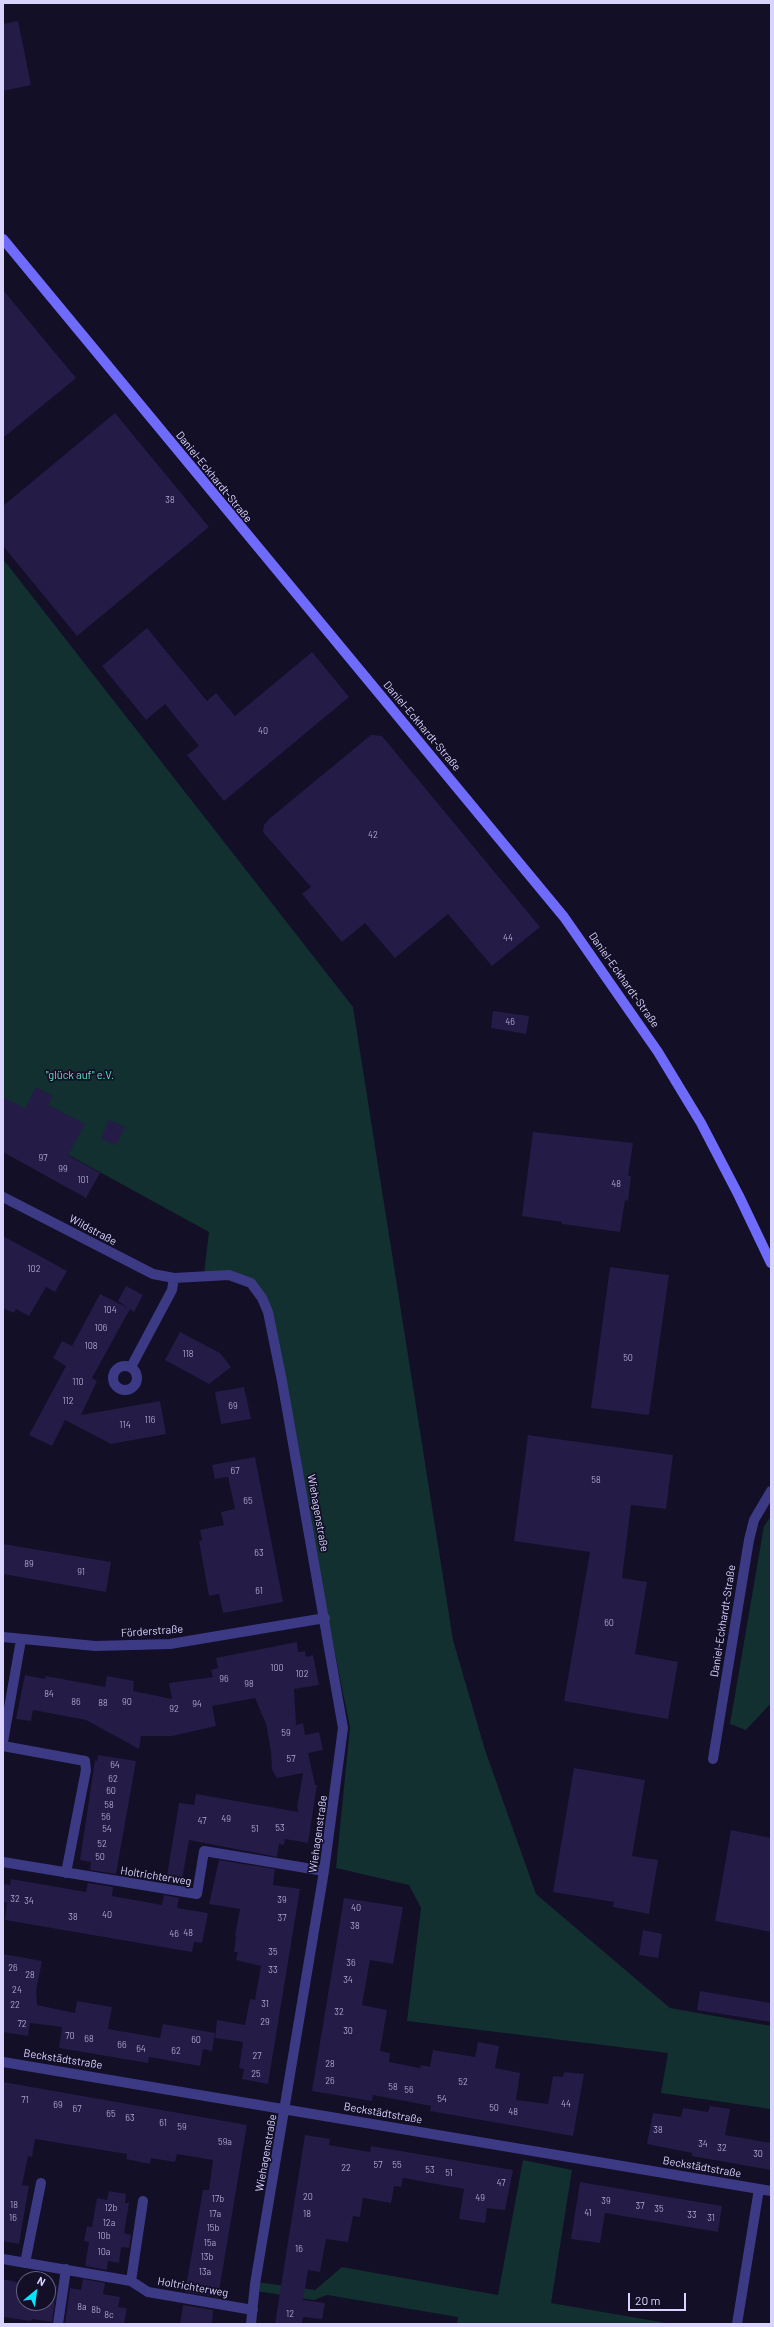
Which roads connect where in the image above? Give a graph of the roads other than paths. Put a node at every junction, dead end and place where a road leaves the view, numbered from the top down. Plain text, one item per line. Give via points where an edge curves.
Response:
1 (3, 239) edge
2 (3, 1197) edge
3 (771, 1263) edge
4 (174, 1278) junction
5 (275, 1348) joint
6 (131, 1367) dead end
7 (771, 1491) edge
8 (325, 1618) junction
9 (3, 1637) edge
10 (21, 1640) junction
11 (3, 1742) edge
12 (3, 1746) edge
13 (713, 1759) dead end
14 (3, 1862) edge
15 (324, 1871) junction
16 (66, 1873) junction
17 (3, 2062) edge
18 (286, 2108) junction
19 (41, 2183) dead end
20 (759, 2189) junction
21 (771, 2191) edge
22 (143, 2201) dead end
23 (3, 2259) edge
24 (25, 2263) junction
25 (66, 2269) junction
26 (131, 2281) junction
27 (253, 2310) junction
28 (58, 2324) edge
29 (251, 2324) edge
30 (737, 2324) edge

1 - 3 street, Daniel-Eckhardt-Straße via 564,917 658,1052 701,1122
2 - 4 street, Wildstraße via 131,1264 153,1274
4 - 5 street, Wildstraße via 229,1275 251,1283 268,1312
4 - 6 street via 172,1290
5 - 8 street, Wiehagenstraße
7 - 13 street, Daniel-Eckhardt-Straße via 754,1520 749,1540
8 - 10 street, Förderstraße via 170,1644 95,1646
8 - 15 street, Wiehagenstraße via 344,1728
9 - 10 street, Förderstraße
10 - 11 street
12 - 16 street via 85,1762 86,1770
14 - 16 street, Holtrichterweg
15 - 16 street, Holtrichterweg via 204,1851 197,1894
15 - 18 street, Wiehagenstraße
17 - 18 street, Beckstädtstraße
18 - 20 street, Beckstädtstraße
18 - 27 street, Wiehagenstraße
19 - 24 street
20 - 21 street, Beckstädtstraße
20 - 30 street
22 - 26 street
23 - 24 street, Holtrichterweg
24 - 25 street, Holtrichterweg
25 - 26 street, Holtrichterweg
25 - 28 street
26 - 27 street, Holtrichterweg via 148,2292
27 - 29 street, Wiehagenstraße

